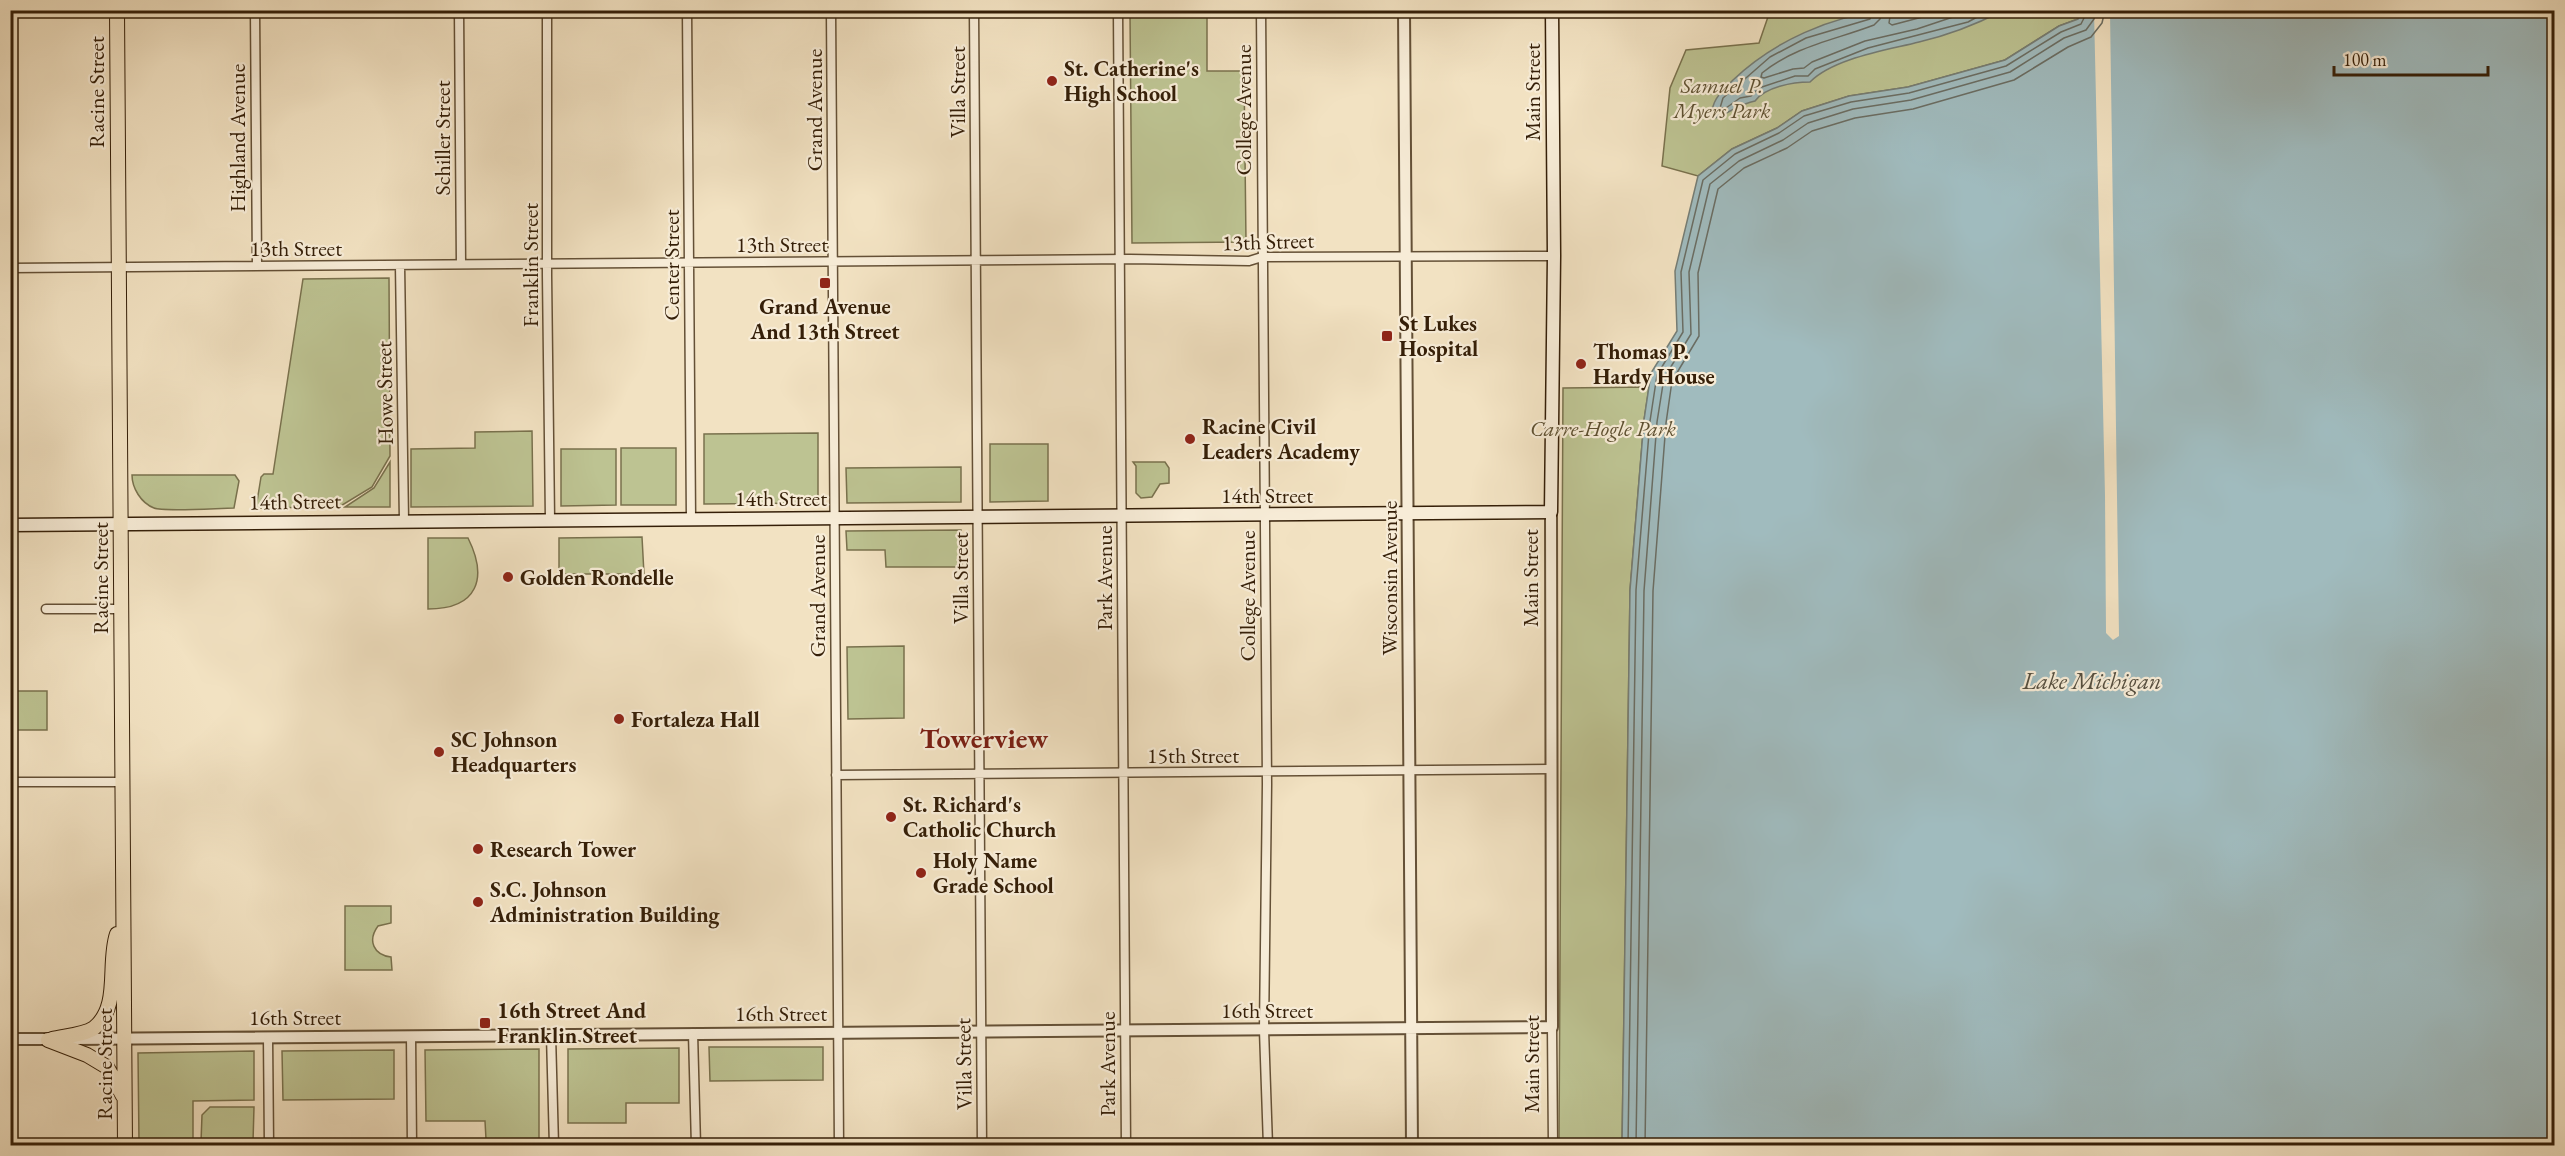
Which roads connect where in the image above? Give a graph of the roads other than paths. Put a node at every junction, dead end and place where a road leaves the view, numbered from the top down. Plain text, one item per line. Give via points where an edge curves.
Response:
1 (43, 10) edge
2 (117, 10) edge
3 (255, 10) edge
4 (459, 10) edge
5 (547, 10) edge
6 (687, 10) edge
7 (831, 10) edge
8 (974, 10) edge
9 (1118, 10) edge
10 (1261, 10) edge
11 (1404, 10) edge
12 (1552, 10) edge
13 (10, 11) edge
14 (1554, 256) junction
15 (1262, 257) junction
16 (1406, 257) junction
17 (1119, 260) junction
18 (976, 261) junction
19 (833, 262) junction
20 (689, 263) junction
21 (461, 264) junction
22 (547, 264) junction
23 (400, 265) junction
24 (257, 266) junction
25 (119, 267) junction
26 (10, 268) edge
27 (1551, 512) junction
28 (1408, 514) junction
29 (1265, 516) junction
30 (1121, 517) junction
31 (978, 518) junction
32 (691, 519) junction
33 (835, 519) junction
34 (550, 520) junction
35 (404, 521) junction
36 (121, 524) junction
37 (10, 525) edge
38 (46, 609) dead end
39 (121, 609) junction
40 (1550, 770) junction
41 (1410, 771) junction
42 (1266, 773) junction
43 (1123, 774) junction
44 (836, 775) junction
45 (980, 775) junction
46 (10, 782) edge
47 (122, 782) junction
48 (123, 921) junction
49 (1552, 1027) junction
50 (1412, 1029) junction
51 (980, 1030) junction
52 (1264, 1030) junction
53 (1125, 1031) junction
54 (837, 1032) junction
55 (693, 1033) junction
56 (551, 1035) junction
57 (411, 1036) junction
58 (268, 1037) junction
59 (124, 1038) junction
60 (10, 1039) edge
61 (48, 1039) junction
62 (125, 1098) junction
63 (125, 1146) edge
64 (269, 1146) edge
65 (412, 1146) edge
66 (554, 1146) edge
67 (696, 1146) edge
68 (839, 1146) edge
69 (982, 1146) edge
70 (1126, 1146) edge
71 (1268, 1146) edge
72 (1412, 1146) edge
73 (1553, 1146) edge

1 - 13 street
2 - 25 main road, Racine Street
3 - 24 street, Highland Avenue
4 - 21 street, Schiller Street
5 - 22 street, Franklin Street
6 - 20 street, Center Street
7 - 19 street, Grand Avenue
8 - 18 street, Villa Street
9 - 17 street, Park Avenue
10 - 15 street, College Avenue
11 - 16 street, Wisconsin Avenue
12 - 14 main road, Main Street
14 - 16 street, 13th Street
14 - 27 main road, Main Street
15 - 16 street, 13th Street
15 - 17 street, 13th Street via 1249,261
15 - 29 street, College Avenue
16 - 28 street, Wisconsin Avenue
17 - 18 street, 13th Street
17 - 30 street, Park Avenue
18 - 19 street, 13th Street
18 - 31 street, Villa Street
19 - 20 street, 13th Street
19 - 33 street, Grand Avenue
20 - 22 street, 13th Street
20 - 32 street, Center Street
21 - 22 street, 13th Street
21 - 23 street, 13th Street
22 - 34 street, Franklin Street
23 - 24 street, 13th Street
23 - 35 street, Howe Street
24 - 25 street, 13th Street
25 - 26 street, 13th Street
25 - 36 main road, Racine Street
27 - 28 main road, 14th Street
27 - 40 street, Main Street
28 - 29 main road, 14th Street
28 - 41 street, Wisconsin Avenue
29 - 30 main road, 14th Street
29 - 42 street, College Avenue
30 - 31 main road, 14th Street
30 - 43 street, Park Avenue
31 - 33 main road, 14th Street
31 - 45 street, Villa Street
32 - 33 main road, 14th Street
32 - 34 main road, 14th Street
33 - 44 street, Grand Avenue
34 - 35 main road, 14th Street
35 - 36 main road, 14th Street
36 - 37 main road, 14th Street
36 - 39 main road, Racine Street
38 - 39 street
39 - 47 main road, Racine Street
40 - 41 street, 15th Street
40 - 49 street, Main Street
41 - 42 street, 15th Street
41 - 50 street, Wisconsin Avenue
42 - 43 street, 15th Street
42 - 52 street, College Avenue
43 - 45 street, 15th Street
43 - 53 street, Park Avenue
44 - 45 street, 15th Street
44 - 54 street, Grand Avenue
45 - 51 street, Villa Street
46 - 47 street
47 - 48 main road, Racine Street
48 - 59 main road, Racine Street
48 - 61 main road via 116,937 105,1016 92,1030
49 - 50 street, 16th Street
49 - 73 street, Main Street
50 - 52 street, 16th Street
50 - 72 street, Wisconsin Avenue
51 - 53 street, 16th Street
51 - 54 street, 16th Street
51 - 69 street, Villa Street
52 - 53 street, 16th Street
52 - 71 street, College Avenue
53 - 70 street, Park Avenue
54 - 55 street, 16th Street
54 - 68 street, Grand Avenue
55 - 56 street, 16th Street
55 - 67 street
56 - 57 street, 16th Street
56 - 66 street
57 - 58 street, 16th Street
57 - 65 street
58 - 59 street, 16th Street
58 - 64 street
59 - 61 street, 16th Street
59 - 62 main road, Racine Street
60 - 61 street, 16th Street
61 - 62 main road via 107,1067
62 - 63 main road, Racine Street

